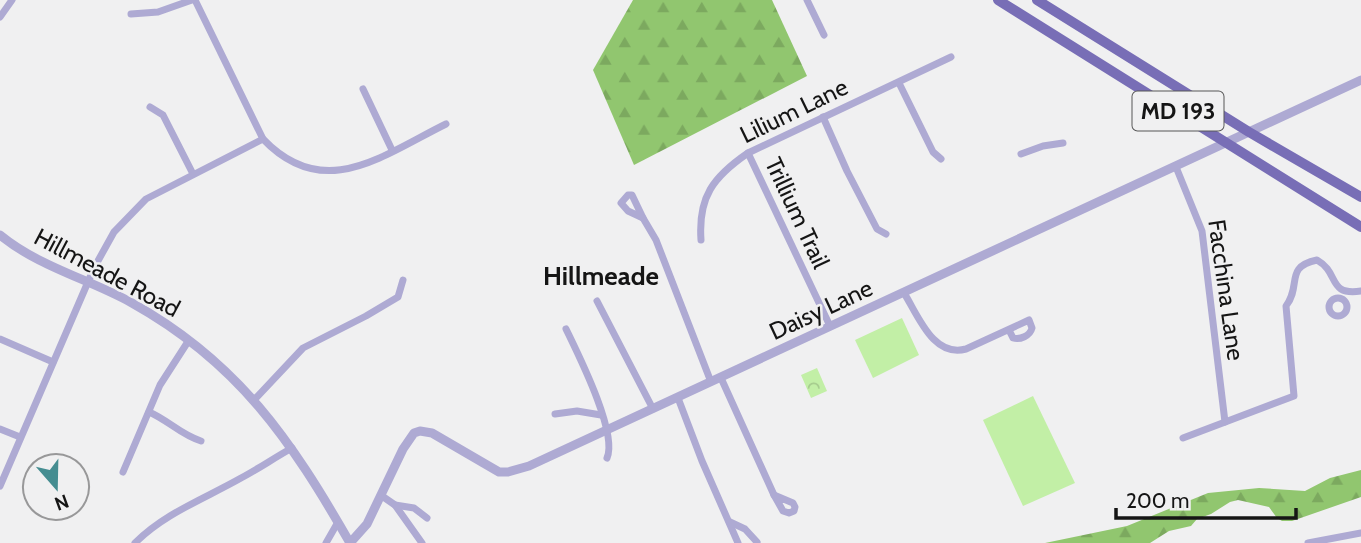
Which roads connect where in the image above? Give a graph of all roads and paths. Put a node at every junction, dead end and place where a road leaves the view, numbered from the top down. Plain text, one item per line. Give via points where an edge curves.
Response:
1 (12, 0) edge
2 (194, 0) edge
3 (807, 0) edge
4 (998, 0) edge
5 (1037, 0) edge
6 (131, 14) dead end
7 (0, 17) edge
8 (824, 35) dead end
9 (951, 57) dead end
10 (1361, 80) edge
11 (899, 83) junction
12 (363, 89) dead end
13 (150, 107) dead end
14 (822, 117) junction
15 (446, 124) dead end
16 (1249, 132) junction
17 (264, 139) junction
18 (1063, 143) dead end
19 (1229, 143) junction
20 (392, 150) junction
21 (748, 153) junction
22 (1020, 154) dead end
23 (941, 159) dead end
24 (1176, 167) junction
25 (193, 174) junction
26 (1361, 197) edge
27 (643, 218) dead end
28 (1361, 226) edge
29 (886, 234) dead end
30 (0, 235) edge
31 (701, 240) dead end
32 (403, 280) dead end
33 (88, 282) junction
34 (1361, 291) edge
35 (904, 293) junction
36 (597, 301) dead end
37 (830, 326) junction
38 (566, 329) dead end
39 (1009, 330) dead end
40 (0, 339) edge
41 (189, 340) junction
42 (53, 362) junction
43 (721, 377) junction
44 (711, 382) junction
45 (678, 398) junction
46 (254, 400) junction
47 (653, 409) junction
48 (149, 412) junction
49 (555, 414) dead end
50 (601, 415) junction
51 (1225, 422) junction
52 (0, 429) edge
53 (606, 430) junction
54 (20, 438) junction
55 (1183, 438) dead end
56 (201, 441) dead end
57 (292, 448) junction
58 (607, 458) dead end
59 (123, 472) dead end
60 (0, 486) edge
61 (774, 495) dead end
62 (382, 496) junction
63 (395, 505) junction
64 (427, 518) dead end
65 (728, 521) junction
66 (338, 522) junction
67 (746, 529) junction
68 (1361, 533) edge
69 (738, 541) edge
70 (757, 541) edge
71 (135, 543) edge
72 (326, 543) edge
73 (350, 543) edge
74 (422, 543) edge
75 (1308, 543) edge

1 - 7 street
2 - 6 street via 158,12
2 - 17 street
3 - 8 street
4 - 19 main road, MD 193
5 - 16 main road, MD 193
9 - 11 street, Lilium Lane
10 - 16 street, Daisy Lane
11 - 14 street, Lilium Lane
11 - 23 street via 933,152
12 - 20 street
13 - 25 street via 163,115
14 - 21 street, Lilium Lane
14 - 29 street via 877,229
15 - 20 street
16 - 19 street, Daisy Lane
16 - 26 main road, MD 193
17 - 20 street via 292,162 323,171 350,169
17 - 25 street
18 - 22 street
19 - 24 street, Daisy Lane
19 - 28 main road, MD 193
21 - 31 street, Lilium Lane via 718,177 705,196
21 - 37 street, Trillium Trail
24 - 35 street, Daisy Lane
24 - 51 street, Facchina Lane via 1202,232
25 - 33 street via 131,212 108,241
27 - 44 street via 656,240
30 - 33 street, Hillmeade Road via 37,260
32 - 46 street via 398,296 303,348
33 - 41 street, Hillmeade Road via 143,309
33 - 42 street
34 - 51 street via 1342,295 1326,261 1299,267 1286,306 1294,396
35 - 37 street, Daisy Lane
35 - 39 street via 932,337 948,350 966,349
36 - 47 street
37 - 43 street, Daisy Lane
38 - 50 street
40 - 42 street
41 - 46 street, Hillmeade Road
41 - 48 street
42 - 54 street
43 - 44 street, Daisy Lane
43 - 61 street
44 - 45 street, Daisy Lane
45 - 47 street, Daisy Lane
45 - 65 street
46 - 57 street, Hillmeade Road
47 - 53 street, Daisy Lane
48 - 56 street
48 - 59 street
49 - 50 street
50 - 53 street
51 - 55 street
52 - 54 street
53 - 58 street
53 - 62 street, Daisy Lane via 505,473 432,433 420,431 410,437
54 - 60 street
57 - 66 street, Hillmeade Road
57 - 71 street via 194,501
62 - 63 street
62 - 73 street, Daisy Lane
63 - 64 street via 414,508
63 - 74 street
65 - 67 street
65 - 69 street
66 - 72 street
66 - 73 street, Hillmeade Road
67 - 69 street via 746,537
67 - 70 street
68 - 75 street

